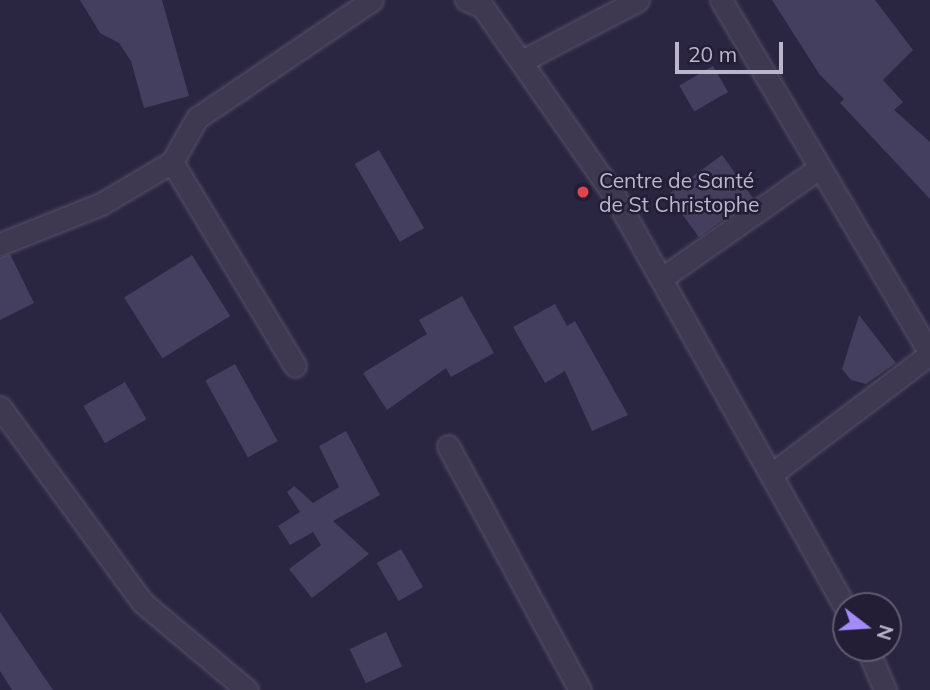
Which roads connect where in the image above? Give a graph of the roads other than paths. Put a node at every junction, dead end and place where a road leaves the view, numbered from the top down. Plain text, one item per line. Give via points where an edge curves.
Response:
1 (466, 0) edge
2 (638, 0) edge
3 (721, 0) edge
4 (368, 1) edge
5 (522, 61) junction
6 (172, 162) junction
7 (819, 168) junction
8 (0, 244) edge
9 (662, 278) junction
10 (930, 354) edge
11 (295, 366) dead end
12 (0, 407) edge
13 (447, 446) dead end
14 (773, 473) junction
15 (837, 592) edge
16 (873, 662) edge
17 (247, 690) edge
18 (580, 690) edge
19 (885, 690) edge

1 - 5 street via 482,6
2 - 5 street
3 - 7 street
4 - 6 street via 197,118
5 - 9 street
6 - 8 street via 101,204
6 - 11 street
7 - 9 street
7 - 10 street
9 - 14 street
10 - 14 street
12 - 17 street via 142,602
13 - 18 street
14 - 15 street
16 - 19 street

